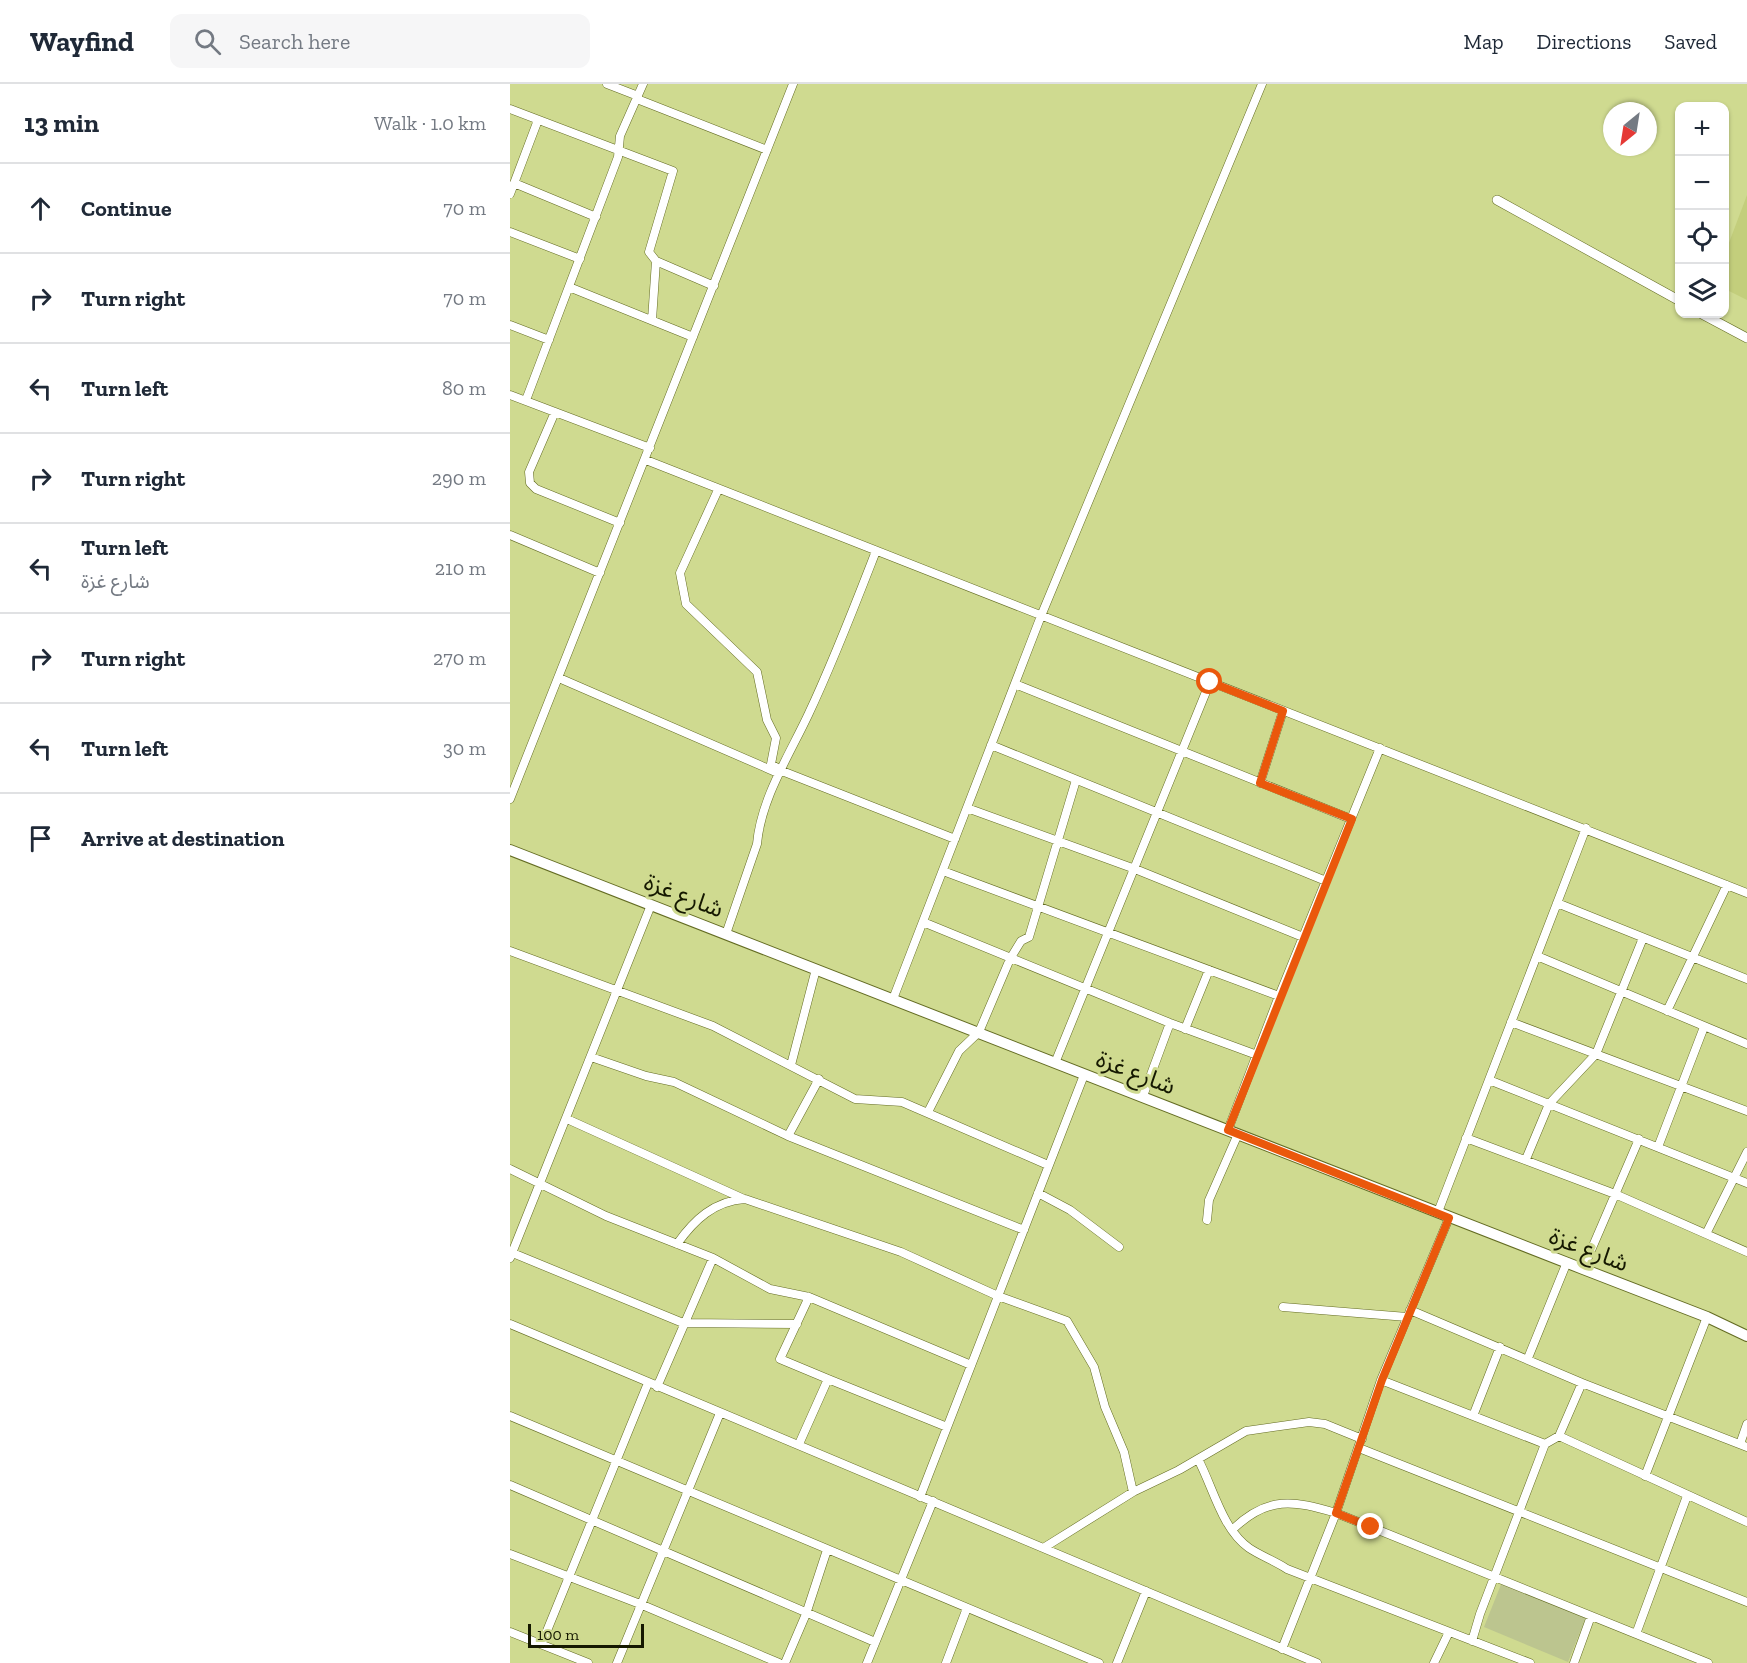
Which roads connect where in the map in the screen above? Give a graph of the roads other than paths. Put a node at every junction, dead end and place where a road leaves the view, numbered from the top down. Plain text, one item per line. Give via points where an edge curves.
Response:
1 (608, 84) edge
2 (643, 84) edge
3 (794, 84) edge
4 (1262, 84) edge
5 (638, 97) junction
6 (510, 109) edge
7 (538, 120) junction
8 (617, 150) junction
9 (767, 150) junction
10 (514, 183) junction
11 (510, 194) edge
12 (1497, 200) dead end
13 (596, 217) junction
14 (510, 232) edge
15 (580, 259) junction
16 (656, 261) junction
17 (714, 286) junction
18 (569, 287) junction
19 (1675, 298) edge
20 (1710, 318) edge
21 (652, 320) junction
22 (510, 325) edge
23 (693, 337) junction
24 (1747, 338) edge
25 (549, 340) junction
26 (510, 395) edge
27 (526, 400) junction
28 (555, 412) junction
29 (650, 448) junction
30 (646, 460) junction
31 (718, 490) junction
32 (621, 523) junction
33 (510, 535) edge
34 (876, 551) junction
35 (600, 573) junction
36 (1041, 616) junction
37 (559, 678) junction
38 (1210, 682) junction
39 (1015, 684) junction
40 (1283, 711) junction
41 (991, 745) junction
42 (1380, 748) junction
43 (1181, 751) junction
44 (781, 772) junction
45 (1076, 780) junction
46 (1260, 783) junction
47 (510, 799) edge
48 (967, 807) junction
49 (1158, 813) junction
50 (1352, 819) junction
51 (1586, 828) junction
52 (955, 839) junction
53 (1055, 842) junction
54 (510, 850) edge
55 (1135, 869) junction
56 (943, 871) junction
57 (1326, 881) junction
58 (1727, 885) junction
59 (1747, 893) edge
60 (1557, 903) junction
61 (651, 905) junction
62 (1039, 907) junction
63 (923, 922) junction
64 (1110, 933) junction
65 (726, 934) junction
66 (1303, 937) junction
67 (1643, 938) junction
68 (510, 951) edge
69 (1537, 956) junction
70 (1691, 956) junction
71 (1010, 958) junction
72 (816, 969) junction
73 (1209, 970) junction
74 (1747, 980) edge
75 (1087, 987) junction
76 (617, 990) junction
77 (1621, 992) junction
78 (1279, 996) junction
79 (893, 999) junction
80 (1667, 1011) junction
81 (1511, 1022) junction
82 (1170, 1023) junction
83 (1704, 1027) junction
84 (1185, 1029) junction
85 (979, 1032) junction
86 (1747, 1044) edge
87 (1596, 1053) junction
88 (1257, 1054) junction
89 (591, 1057) junction
90 (1055, 1064) junction
91 (791, 1065) junction
92 (1084, 1075) junction
93 (819, 1079) junction
94 (1489, 1080) junction
95 (1681, 1086) junction
96 (1143, 1096) junction
97 (1549, 1104) junction
98 (928, 1112) junction
99 (1747, 1112) edge
100 (567, 1119) junction
101 (1233, 1132) junction
102 (788, 1136) junction
103 (1466, 1138) junction
104 (1639, 1139) junction
105 (1658, 1147) junction
106 (1747, 1152) edge
107 (1526, 1159) junction
108 (1048, 1166) junction
109 (510, 1169) edge
110 (1734, 1178) junction
111 (1747, 1183) edge
112 (541, 1184) junction
113 (1038, 1193) junction
114 (1615, 1194) junction
115 (745, 1200) junction
116 (1438, 1212) junction
117 (1449, 1218) junction
118 (1207, 1220) dead end
119 (1024, 1230) junction
120 (1706, 1234) junction
121 (677, 1244) junction
122 (1119, 1248) dead end
123 (1747, 1252) edge
124 (511, 1254) edge
125 (713, 1258) junction
126 (1567, 1262) junction
127 (1583, 1269) junction
128 (998, 1296) junction
129 (808, 1297) junction
130 (1283, 1307) dead end
131 (1408, 1313) junction
132 (1707, 1317) junction
133 (683, 1323) junction
134 (510, 1324) edge
135 (797, 1324) junction
136 (1747, 1336) edge
137 (1500, 1347) junction
138 (1528, 1358) junction
139 (971, 1365) junction
140 (828, 1379) junction
141 (1382, 1380) junction
142 (648, 1383) junction
143 (1582, 1383) junction
144 (657, 1387) junction
145 (720, 1413) junction
146 (1668, 1415) junction
147 (510, 1416) edge
148 (1473, 1416) junction
149 (1747, 1424) edge
150 (947, 1427) junction
151 (1559, 1436) junction
152 (1362, 1439) junction
153 (799, 1444) junction
154 (1545, 1444) junction
155 (1743, 1446) edge
156 (1359, 1448) junction
157 (1198, 1459) junction
158 (615, 1461) junction
159 (1645, 1476) junction
160 (510, 1485) edge
161 (686, 1491) junction
162 (1132, 1492) junction
163 (1687, 1496) junction
164 (920, 1497) junction
165 (933, 1502) junction
166 (1520, 1512) junction
167 (1336, 1513) junction
168 (592, 1520) junction
169 (1747, 1522) edge
170 (1233, 1529) junction
171 (1045, 1547) junction
172 (664, 1549) junction
173 (827, 1550) junction
174 (510, 1554) edge
175 (1660, 1568) junction
176 (570, 1577) junction
177 (1495, 1577) junction
178 (1310, 1578) junction
179 (900, 1580) junction
180 (1146, 1591) junction
181 (1747, 1602) edge
182 (640, 1604) junction
183 (967, 1608) junction
184 (806, 1614) junction
185 (1591, 1616) junction
186 (510, 1632) edge
187 (1449, 1632) junction
188 (1636, 1634) junction
189 (1472, 1641) junction
190 (875, 1642) junction
191 (542, 1643) junction
192 (1282, 1648) junction
193 (588, 1663) edge
194 (617, 1663) edge
195 (779, 1663) edge
196 (785, 1663) edge
197 (867, 1663) edge
198 (946, 1663) edge
199 (1098, 1663) edge
200 (1117, 1663) edge
201 (1317, 1663) edge
202 (1434, 1663) edge
203 (1530, 1663) edge
204 (1574, 1663) edge
205 (1708, 1663) edge

1 - 5 street
2 - 5 street
3 - 9 street
4 - 36 street
5 - 8 street
5 - 9 street
6 - 7 street
7 - 8 street
7 - 10 street
8 - 13 street via 618,157
8 - 16 street via 674,174 649,252
9 - 17 street
10 - 11 street
10 - 13 street
12 - 19 street
13 - 15 street
14 - 15 street
15 - 18 street
16 - 17 street
16 - 21 street
17 - 23 street
18 - 21 street
18 - 25 street
20 - 24 street
21 - 23 street
22 - 25 street
23 - 29 street
25 - 27 street
26 - 27 street
27 - 28 street
28 - 29 street
28 - 32 street via 529,472 530,483 536,489
29 - 30 street
30 - 31 street
30 - 32 street
31 - 34 street
31 - 44 street via 680,573 686,604 757,672 767,720 776,738 771,764
32 - 35 street
33 - 35 street
34 - 36 street
34 - 44 street
35 - 37 street
36 - 38 street
36 - 39 street
37 - 44 street
37 - 47 street
38 - 40 street
38 - 43 street
39 - 41 street
39 - 43 street
40 - 42 street
40 - 46 street
41 - 45 street
41 - 48 street
42 - 50 street
42 - 51 street
43 - 46 street
43 - 49 street
44 - 52 street
44 - 65 street via 758,829 757,844
45 - 49 street
45 - 53 street
46 - 50 street
48 - 52 street
48 - 53 street
49 - 55 street
49 - 57 street
50 - 57 street
51 - 58 street
51 - 60 street
52 - 56 street
53 - 55 street
53 - 62 street
54 - 61 main road, شارع غزة
55 - 64 street
55 - 66 street
56 - 62 street
56 - 63 street
57 - 66 street
58 - 59 street
58 - 70 street
60 - 67 street
60 - 69 street
61 - 65 main road, شارع غزة
61 - 76 street
62 - 64 street
62 - 71 street via 1029,937 1021,940
63 - 71 street
63 - 79 street
64 - 73 street
64 - 75 street
65 - 72 main road, شارع غزة
66 - 78 street
67 - 70 street
67 - 77 street
68 - 76 street
69 - 77 street
69 - 81 street
70 - 74 street
70 - 80 street
71 - 75 street
71 - 85 street
72 - 79 main road, شارع غزة
72 - 91 street
73 - 78 street
73 - 84 street
75 - 82 street
75 - 90 street
76 - 89 street
76 - 91 street via 713,1026
77 - 80 street
77 - 87 street
78 - 88 street
79 - 85 main road, شارع غزة
80 - 83 street
81 - 87 street
81 - 94 street
82 - 84 street
82 - 96 street
83 - 86 street
83 - 95 street
84 - 88 street
85 - 90 main road, شارع غزة
85 - 98 street via 959,1051
87 - 95 street
87 - 97 street
88 - 101 street
89 - 100 street
89 - 102 street via 674,1082
90 - 92 main road, شارع غزة
91 - 93 street
92 - 96 main road, شارع غزة
92 - 108 street
93 - 98 street via 855,1099 902,1102
93 - 102 street
94 - 97 street
94 - 103 street
95 - 99 street
95 - 105 street
96 - 101 main road, شارع غزة
97 - 104 street
97 - 107 street
98 - 108 street
100 - 112 street
100 - 115 street
101 - 116 main road, شارع غزة
101 - 118 street via 1209,1200
102 - 119 street
103 - 107 street
103 - 116 street
104 - 105 street
104 - 114 street
105 - 110 street
106 - 110 street
107 - 114 street
108 - 113 street
109 - 112 street
110 - 111 street
110 - 120 street
112 - 121 street via 606,1216
112 - 124 street
113 - 119 street
113 - 122 street via 1070,1210
114 - 120 street
114 - 127 street
115 - 121 street via 730,1200 706,1212
115 - 128 street via 901,1252
116 - 117 main road, شارع غزة
117 - 126 main road, شارع غزة
117 - 131 street
119 - 128 street
120 - 123 street
121 - 125 street
124 - 133 street
125 - 129 street via 770,1289
125 - 133 street
126 - 127 main road, شارع غزة
126 - 138 street
127 - 132 main road, شارع غزة
128 - 139 street
128 - 162 street via 1059,1317 1071,1327 1094,1367 1124,1452
129 - 135 street
129 - 139 street
130 - 131 street
131 - 137 street
131 - 141 street
132 - 136 main road, شارع غزة
132 - 146 street
133 - 135 street
133 - 144 street
134 - 142 street
135 - 140 street via 780,1359
137 - 138 street
137 - 148 street
138 - 143 street
139 - 150 street
140 - 150 street
140 - 153 street
141 - 148 street
141 - 152 street
142 - 144 street
142 - 158 street
143 - 146 street
143 - 151 street
144 - 145 street
145 - 153 street
145 - 161 street
146 - 155 street
146 - 159 street
147 - 158 street
148 - 154 street
149 - 155 street
150 - 164 street
151 - 154 street
151 - 159 street
152 - 156 street
152 - 157 street via 1309,1422 1246,1431
153 - 164 street
154 - 166 street
156 - 166 street
156 - 167 street
157 - 162 street
157 - 170 street via 1218,1506
158 - 161 street
158 - 168 street
159 - 163 street
160 - 168 street
161 - 172 street
161 - 173 street
162 - 171 street
163 - 169 street
163 - 175 street
164 - 165 street
165 - 171 street
165 - 179 street
166 - 175 street
166 - 177 street
167 - 170 street via 1283,1502 1260,1509
167 - 177 street
167 - 178 street
168 - 172 street
168 - 176 street
170 - 178 street via 1250,1548
171 - 180 street
172 - 182 street
172 - 184 street
173 - 179 street
173 - 184 street
174 - 176 street
175 - 181 street
175 - 188 street
176 - 182 street
176 - 191 street
177 - 185 street
177 - 189 street
178 - 187 street
178 - 192 street
179 - 183 street
179 - 190 street
180 - 192 street
180 - 200 street
182 - 194 street
182 - 195 street
183 - 198 street
183 - 199 street
184 - 190 street
184 - 196 street
185 - 188 street
185 - 204 street
186 - 191 street
187 - 189 street
187 - 202 street
188 - 205 street
189 - 203 street
190 - 197 street
191 - 193 street
192 - 201 street

